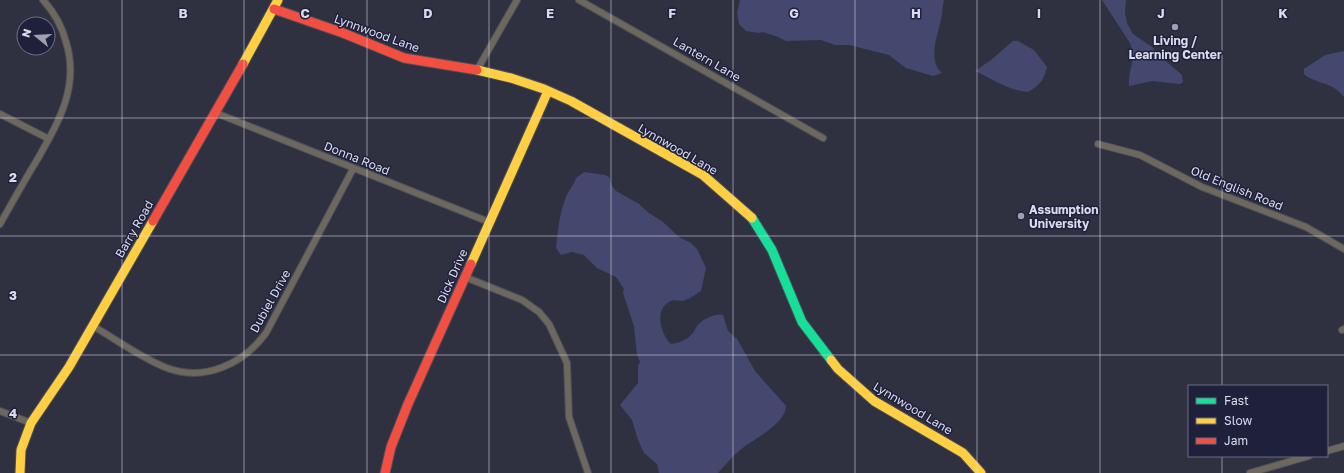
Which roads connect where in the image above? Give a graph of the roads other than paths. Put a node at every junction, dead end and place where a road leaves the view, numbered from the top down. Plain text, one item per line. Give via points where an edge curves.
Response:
1 (43, 0) edge
2 (278, 0) edge
3 (517, 0) edge
4 (579, 0) edge
5 (274, 9) junction
6 (476, 70) junction
7 (548, 91) junction
8 (216, 113) junction
9 (0, 114) edge
10 (823, 138) dead end
11 (49, 139) junction
12 (1098, 144) dead end
13 (353, 168) junction
14 (489, 222) junction
15 (0, 224) edge
16 (1344, 249) edge
17 (465, 277) junction
18 (93, 326) junction
19 (0, 411) edge
20 (31, 423) junction
21 (1344, 446) edge
22 (1328, 451) edge
23 (1306, 457) edge
24 (20, 473) edge
25 (385, 473) edge
26 (588, 473) edge
27 (981, 473) edge
28 (1250, 473) edge

1 - 11 street via 51,9 64,34 71,67 68,96
2 - 5 street, Barry Road
3 - 6 street
4 - 10 street, Lantern Lane
5 - 6 street, Lynnwood Lane via 350,35 404,58
5 - 8 street, Barry Road
6 - 7 street, Lynnwood Lane via 512,78
7 - 14 street, Dick Drive
7 - 27 street, Lynnwood Lane via 571,101 690,167 721,189 753,218 763,233 802,322 838,369 874,401 963,453
8 - 13 street, Donna Road
8 - 18 street, Barry Road
9 - 11 street
11 - 15 street
12 - 16 street, Old English Road via 1140,155 1202,187 1306,228
13 - 14 street, Donna Road
13 - 18 street, Dubiel Drive via 266,333 254,348 240,359 206,372 175,370 157,364
14 - 17 street, Dick Drive
17 - 25 street, Dick Drive via 398,429
17 - 26 street via 522,300 539,312 549,324 567,363 569,416
18 - 20 street, Barry Road
19 - 20 street
20 - 24 street, Barry Road via 22,450
21 - 22 street
23 - 28 street

